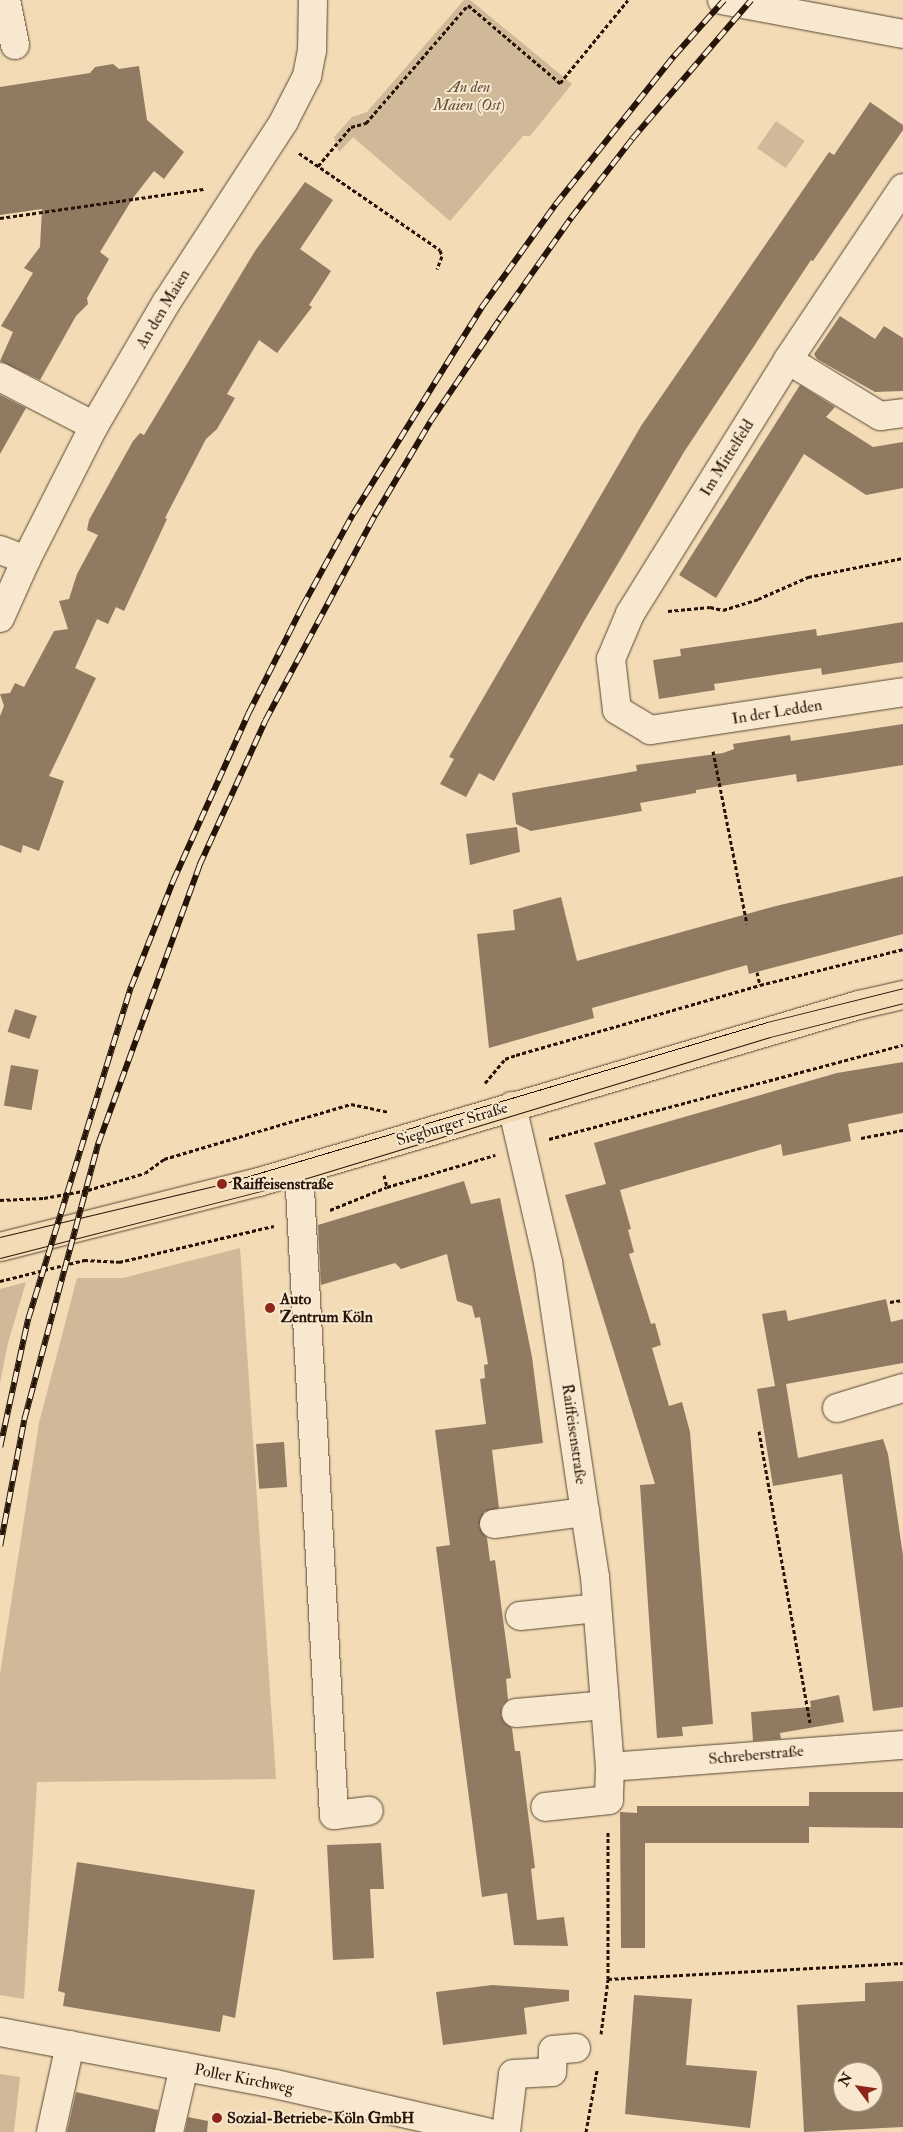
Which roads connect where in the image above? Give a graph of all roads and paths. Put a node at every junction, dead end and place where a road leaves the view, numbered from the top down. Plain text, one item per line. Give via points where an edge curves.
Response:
1 (6, 0) edge
2 (312, 0) edge
3 (628, 0) edge
4 (722, 0) edge
5 (903, 34) edge
6 (15, 45) dead end
7 (273, 136) junction
8 (318, 166) junction
9 (242, 183) junction
10 (903, 188) edge
11 (0, 218) edge
12 (437, 269) dead end
13 (788, 360) junction
14 (0, 377) edge
15 (903, 413) edge
16 (94, 426) junction
17 (0, 550) edge
18 (903, 558) edge
19 (26, 560) junction
20 (630, 614) junction
21 (0, 618) edge
22 (903, 692) edge
23 (707, 723) junction
24 (650, 730) joint
25 (747, 924) dead end
26 (903, 949) edge
27 (757, 972) dead end
28 (760, 985) junction
29 (903, 996) edge
30 (903, 1045) edge
31 (482, 1086) dead end
32 (512, 1106) junction
33 (396, 1112) dead end
34 (903, 1130) edge
35 (861, 1138) dead end
36 (522, 1147) junction
37 (298, 1171) junction
38 (0, 1200) edge
39 (301, 1220) junction
40 (0, 1247) edge
41 (0, 1280) edge
42 (903, 1300) edge
43 (890, 1302) dead end
44 (903, 1388) edge
45 (837, 1408) dead end
46 (759, 1430) dead end
47 (585, 1512) junction
48 (494, 1524) dead end
49 (597, 1608) junction
50 (520, 1616) dead end
51 (605, 1705) junction
52 (516, 1713) dead end
53 (903, 1745) edge
54 (815, 1750) junction
55 (610, 1767) junction
56 (609, 1800) junction
57 (545, 1807) dead end
58 (369, 1811) dead end
59 (903, 1963) edge
60 (608, 1979) junction
61 (0, 2032) edge
62 (588, 2043) joint
63 (70, 2045) junction
64 (184, 2067) junction
65 (597, 2067) dead end
66 (51, 2132) edge
67 (169, 2132) edge
68 (487, 2132) edge
69 (506, 2132) edge
70 (586, 2132) edge

1 - 6 street
2 - 7 street, An den Maien via 312,51 307,76
3 - 8 path via 560,83 468,5 366,123 351,127
4 - 5 street
7 - 8 path
7 - 9 street, An den Maien
8 - 12 path via 440,250 442,256
9 - 11 path
9 - 16 street, An den Maien
10 - 13 street, Im Mittelfeld
13 - 15 street via 880,416
13 - 20 street, Im Mittelfeld
14 - 16 street
16 - 19 street, An den Maien
17 - 19 street
18 - 20 path via 808,578 724,610 710,607
19 - 21 street, An den Maien
20 - 24 street, Im Mittelfeld via 611,659 617,710
22 - 23 street, In der Ledden
23 - 24 street, In der Ledden
23 - 25 path
26 - 28 path
27 - 28 path
28 - 31 path via 516,1055 505,1059
29 - 32 main road, Siegburger Straße via 860,1005
30 - 36 path via 660,1107
32 - 36 street, Raiffeisenstraße
32 - 37 main road, Siegburger Straße
33 - 38 path via 351,1104 164,1159 145,1173 88,1190 44,1198
34 - 35 path
36 - 39 path via 387,1187
36 - 47 street, Raiffeisenstraße via 548,1262
37 - 39 street
37 - 40 main road, Siegburger Straße
39 - 41 path via 119,1262 84,1260
39 - 58 street via 334,1815
42 - 43 path
44 - 45 street
46 - 54 path
47 - 48 street
47 - 49 street, Raiffeisenstraße
49 - 50 street
49 - 51 street, Raiffeisenstraße
51 - 52 street
51 - 55 street, Raiffeisenstraße
53 - 54 street, Schreberstraße
54 - 55 street, Schreberstraße
55 - 56 street, Raiffeisenstraße
56 - 57 street
56 - 60 path
59 - 60 path
60 - 62 path
61 - 63 street, Poller Kirchweg
62 - 69 street via 553,2050 552,2072 513,2074
63 - 64 street, Poller Kirchweg
63 - 66 street
64 - 67 street
64 - 68 street, Poller Kirchweg
65 - 70 path

